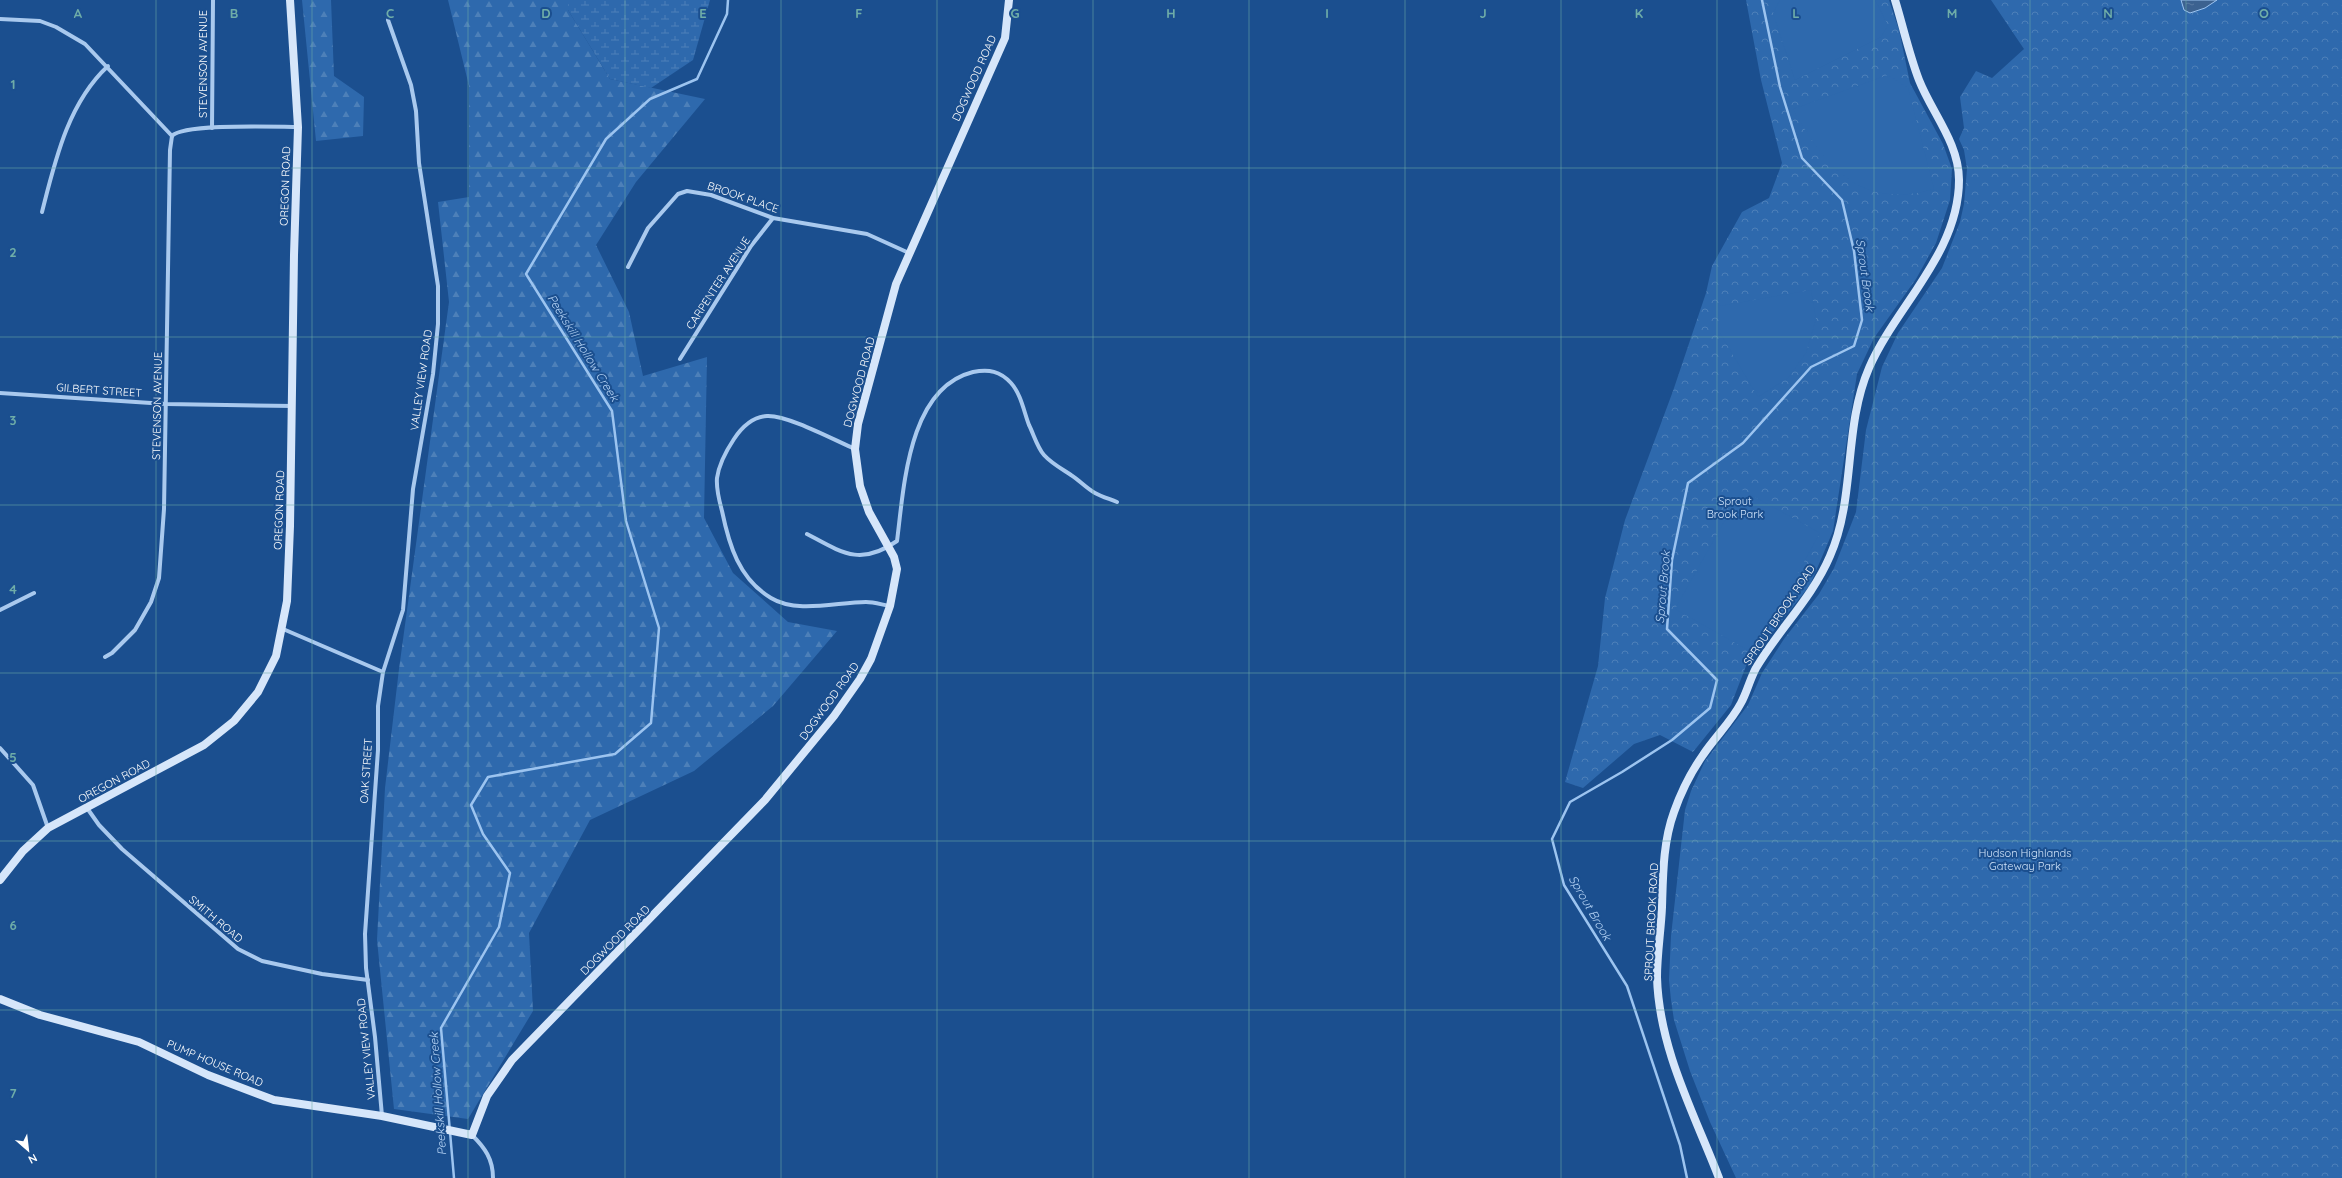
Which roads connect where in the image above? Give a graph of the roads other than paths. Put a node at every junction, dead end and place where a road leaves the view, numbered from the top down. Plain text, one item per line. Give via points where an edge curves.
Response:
1 (213, 0) edge
2 (290, 0) edge
3 (1009, 0) edge
4 (1895, 0) edge
5 (0, 19) edge
6 (388, 20) dead end
7 (108, 66) junction
8 (298, 127) junction
9 (212, 128) junction
10 (172, 136) junction
11 (42, 212) dead end
12 (773, 218) junction
13 (910, 254) junction
14 (628, 266) dead end
15 (680, 359) dead end
16 (0, 393) edge
17 (166, 404) junction
18 (293, 406) junction
19 (855, 449) junction
20 (1117, 502) dead end
21 (807, 534) dead end
22 (889, 547) junction
23 (34, 593) dead end
24 (890, 606) junction
25 (0, 610) edge
26 (283, 629) junction
27 (105, 657) dead end
28 (383, 672) junction
29 (0, 748) edge
30 (87, 808) junction
31 (48, 828) junction
32 (0, 880) edge
33 (368, 980) junction
34 (0, 999) edge
35 (382, 1116) junction
36 (472, 1135) junction
37 (493, 1178) edge
38 (1719, 1178) edge

1 - 9 street, STEVENSON AVENUE
2 - 8 street, OREGON ROAD
3 - 13 street, DOGWOOD ROAD via 1005,38
4 - 38 street, SPROUT BROOK ROAD via 1919,79 1951,144 1958,165 1959,180 1954,213 1937,255 1916,293 1886,334 1867,371 1855,425 1841,527 1830,555 1812,590 1763,656 1741,703 1702,755 1688,779 1674,811 1667,836 1657,975 1660,1005 1670,1054
5 - 7 street via 40,21 56,27 86,44
6 - 28 street, VALLEY VIEW ROAD via 411,85 416,111 419,163 438,286 438,324 433,374 413,489 403,610
7 - 10 street
7 - 11 street via 88,88 78,104 66,133
8 - 9 street
8 - 18 street, OREGON ROAD
9 - 10 street via 182,130
10 - 17 street, STEVENSON AVENUE
12 - 13 street, BROOK PLACE via 867,234
12 - 14 street, BROOK PLACE via 711,195 687,191 678,194 648,228
12 - 15 street, CARPENTER AVENUE via 751,246
13 - 19 street, DOGWOOD ROAD via 896,284 858,424
16 - 17 street, GILBERT STREET
17 - 18 street, GILBERT STREET
17 - 27 street, STEVENSON AVENUE via 164,509 159,578 151,602 135,630
18 - 26 street, OREGON ROAD via 287,601
19 - 22 street, DOGWOOD ROAD via 864,499
19 - 24 street via 785,418 768,416 748,422 726,452 719,469 718,494 726,534 742,571 771,598 784,603 802,605 868,602
20 - 22 street via 1095,493 1046,457 1039,447 1012,384 998,373 986,369 969,373 954,381 943,388 930,404 917,430 906,470 897,541
21 - 22 street via 847,555 866,554
22 - 24 street, DOGWOOD ROAD via 897,569
23 - 25 street
24 - 36 street, DOGWOOD ROAD via 871,659 860,679 795,765 643,928 512,1060 487,1096
26 - 28 street
26 - 30 street, OREGON ROAD via 276,656 266,678 248,706 234,721 204,745
28 - 33 street, OAK STREET via 378,706 378,750 365,934
29 - 31 street via 33,785
30 - 31 street, OREGON ROAD
30 - 33 street, SMITH ROAD via 122,849 238,949 262,961 322,974
31 - 32 street, OREGON ROAD via 23,851
33 - 35 street, VALLEY VIEW ROAD
34 - 35 street, PUMP HOUSE ROAD via 40,1016 139,1042 215,1078 274,1100
35 - 36 street, PUMP HOUSE ROAD
36 - 37 street via 488,1153 493,1167

